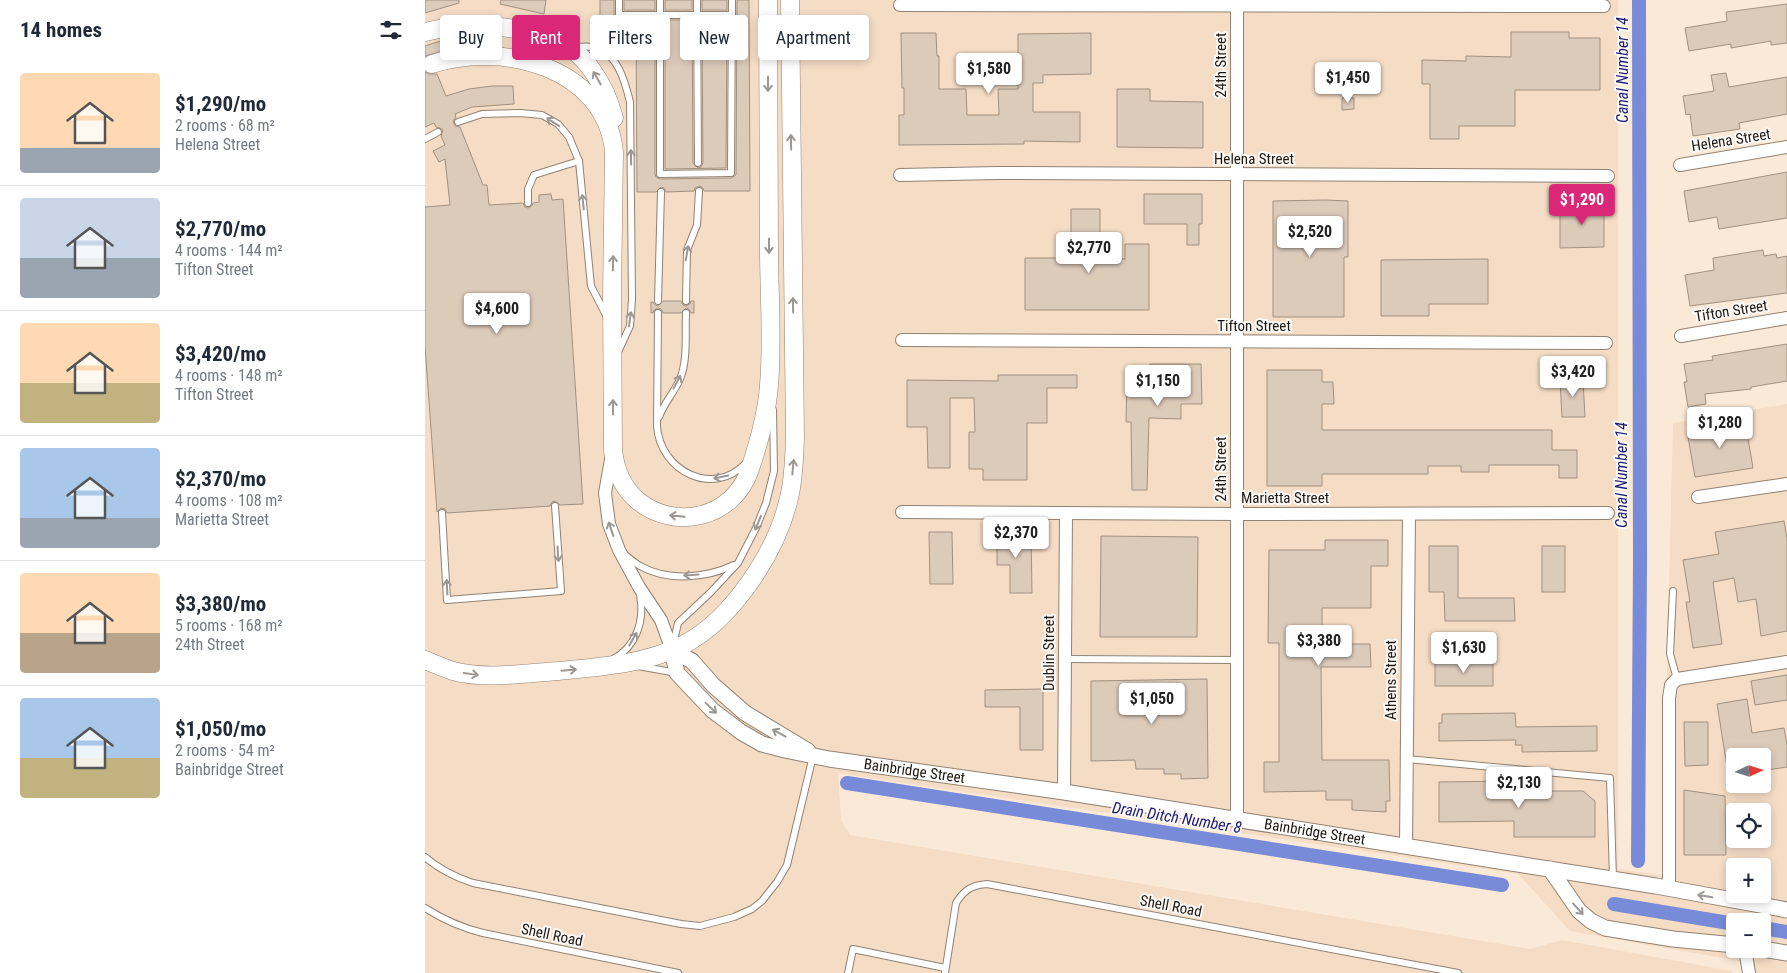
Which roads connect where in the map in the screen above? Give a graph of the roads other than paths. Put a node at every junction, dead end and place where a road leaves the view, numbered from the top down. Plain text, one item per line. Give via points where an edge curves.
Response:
1 (619, 0) edge
2 (660, 0) edge
3 (697, 0) edge
4 (732, 0) edge
5 (768, 0) edge
6 (790, 0) edge
7 (1237, 3) edge
8 (900, 5) dead end
9 (1605, 6) dead end
10 (619, 15) edge
11 (660, 15) edge
12 (697, 15) edge
13 (732, 15) edge
14 (512, 29) edge
15 (425, 32) edge
16 (580, 47) edge
17 (580, 58) edge
18 (660, 60) edge
19 (697, 60) edge
20 (732, 60) edge
21 (432, 64) dead end
22 (458, 122) dead end
23 (438, 132) dead end
24 (425, 139) edge
25 (1787, 148) edge
26 (579, 161) junction
27 (698, 163) dead end
28 (1680, 165) dead end
29 (900, 175) dead end
30 (1238, 175) junction
31 (1608, 176) dead end
32 (699, 191) dead end
33 (661, 192) dead end
34 (614, 193) junction
35 (528, 203) dead end
36 (658, 301) dead end
37 (686, 301) dead end
38 (658, 313) dead end
39 (686, 313) dead end
40 (1787, 318) edge
41 (613, 329) junction
42 (1681, 336) dead end
43 (903, 340) dead end
44 (1237, 342) junction
45 (1606, 344) dead end
46 (613, 365) junction
47 (770, 372) junction
48 (657, 426) junction
49 (757, 447) junction
50 (613, 450) junction
51 (1787, 484) edge
52 (1698, 497) dead end
53 (555, 506) dead end
54 (902, 512) dead end
55 (442, 513) dead end
56 (1066, 513) junction
57 (1237, 514) junction
58 (1409, 514) junction
59 (1608, 514) dead end
60 (619, 550) junction
61 (738, 563) junction
62 (639, 587) junction
63 (1673, 591) dead end
64 (672, 650) junction
65 (1065, 659) junction
66 (425, 660) edge
67 (1237, 660) junction
68 (1787, 662) edge
69 (622, 664) junction
70 (596, 667) junction
71 (677, 673) junction
72 (1677, 679) junction
73 (745, 713) junction
74 (735, 728) junction
75 (814, 755) junction
76 (1407, 759) junction
77 (1064, 792) junction
78 (1237, 819) junction
79 (1406, 847) junction
80 (425, 857) edge
81 (1550, 869) junction
82 (1613, 879) junction
83 (1669, 889) junction
84 (425, 908) edge
85 (1787, 910) edge
86 (1726, 944) edge
87 (1771, 950) edge
88 (1787, 953) edge
89 (1746, 958) edge
90 (945, 971) edge
91 (678, 973) edge
92 (848, 973) edge
93 (1458, 973) edge
94 (1749, 973) edge

1 - 10 lane
2 - 11 lane
3 - 12 lane
4 - 13 lane
5 -> 47 main road
64 -> 6 main road via 693,639 725,612 755,574 773,542 792,484 795,438
7 - 8 street
7 - 9 street
7 - 30 street, 24th Street
14 - 15 main road via 464,25
46 -> 16 lane via 630,326 632,300 630,102 625,80 611,57 593,46
34 -> 17 main road via 617,137 612,108 592,69
18 - 20 lane via 660,174 731,173
19 - 27 lane
21 - 34 main road via 468,57 510,58 543,66 579,86 598,106 610,130 614,152
26 -> 22 lane via 569,137 558,124 542,115 482,114
23 - 24 lane
25 - 28 street, Helena Street
26 - 35 lane via 534,176 528,189
41 -> 26 lane via 591,286
29 - 30 street, Helena Street
30 - 31 street, Helena Street
30 - 44 street, 24th Street
37 -> 32 lane via 687,250 697,225
33 - 36 lane
41 -> 34 main road
38 - 48 lane
48 -> 39 lane via 663,406 683,369
40 - 42 street, Tifton Street
41 - 46 main road
43 - 44 street, Tifton Street
44 - 45 street, Tifton Street
44 - 57 street, 24th Street
50 -> 46 main road
47 - 49 main road
47 -> 61 lane via 774,471 757,528
49 -> 48 lane via 749,460 733,474 723,478 699,477 677,468 669,459 659,441
49 -> 50 main road via 750,471 735,498 711,513 694,516 669,515 635,499 620,477
60 -> 50 street via 605,505
51 - 52 street
53 -> 55 lane via 561,591 447,600
54 - 56 street, Marietta Street
56 - 57 street, Marietta Street
56 - 65 street, Dublin Street
57 - 58 street, Marietta Street
57 - 67 street, 24th Street
58 - 59 street, Marietta Street
58 - 76 street, Athens Street
61 -> 60 lane via 717,572 676,576 639,566
60 - 62 street
61 - 64 lane via 678,623
62 - 64 street via 661,620
70 -> 62 lane via 622,654 634,640 641,614
63 - 72 lane via 1670,654
64 - 69 main road
64 - 71 street
64 - 73 street, Bainbridge Street via 692,661
65 - 67 lane
65 - 77 street, Dublin Street
66 -> 70 main road via 454,671 481,675
67 - 78 street, 24th Street
68 - 72 street
69 - 70 main road
69 - 71 lane
71 -> 74 street, Bainbridge Street via 712,710
72 - 83 street via 1671,685 1669,698
73 - 74 lane
75 -> 73 street, Bainbridge Street
74 - 75 street, Bainbridge Street via 762,744
75 - 77 street, Bainbridge Street
75 - 80 lane via 787,865 777,882 752,909 715,923 700,926 681,924 473,883 437,868
76 - 79 street, Athens Street
76 - 82 lane via 1610,778
77 - 78 street, Bainbridge Street
78 - 79 street, Bainbridge Street
79 - 81 street, Bainbridge Street
81 - 82 street, Bainbridge Street
81 -> 86 street via 1579,911 1605,928
82 - 83 street, Bainbridge Street
85 -> 83 street, Bainbridge Street
84 - 91 lane, Shell Road via 470,930
87 - 88 street
89 - 94 street
90 - 92 lane via 853,949
90 - 93 lane, Shell Road via 956,903 971,887 987,884

